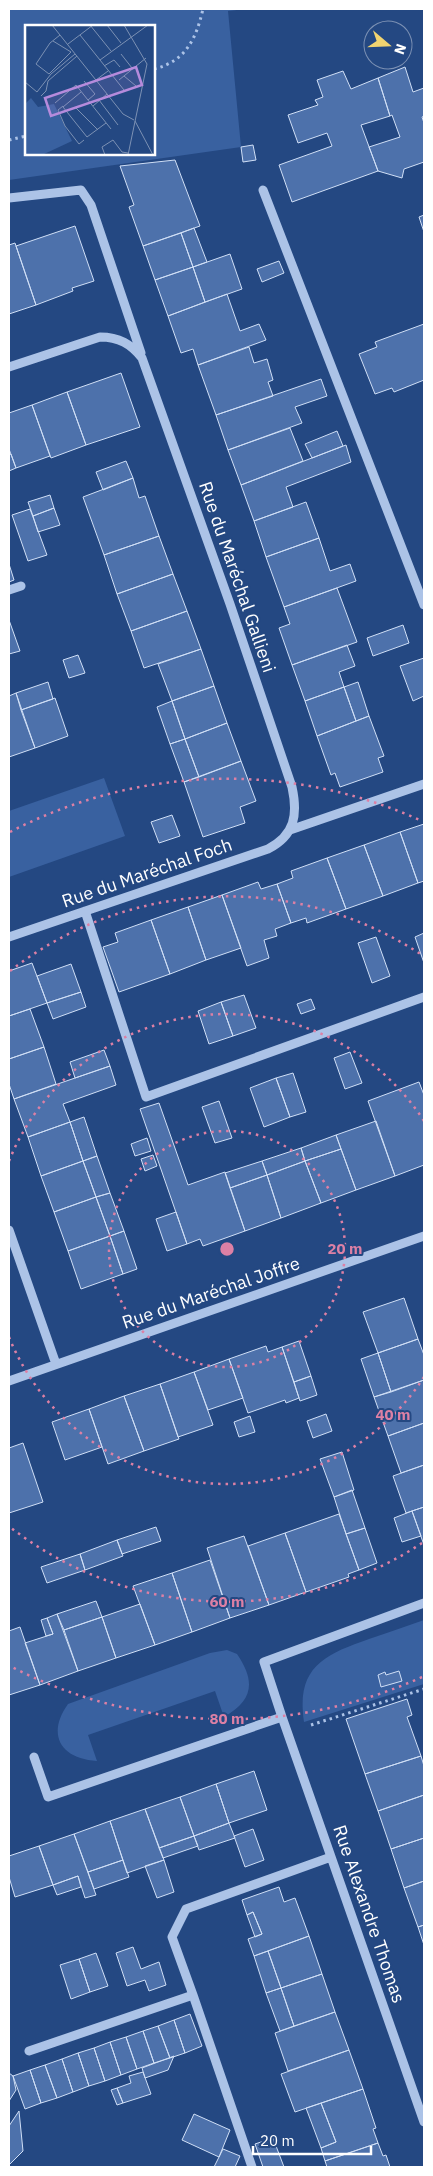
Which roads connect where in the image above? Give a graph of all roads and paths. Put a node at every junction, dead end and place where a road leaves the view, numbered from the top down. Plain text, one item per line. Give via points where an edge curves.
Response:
1 (203, 9) edge
2 (155, 69) edge
3 (25, 136) edge
4 (9, 140) edge
5 (263, 190) dead end
6 (9, 198) edge
7 (142, 358) junction
8 (9, 367) edge
9 (20, 586) dead end
10 (9, 590) edge
11 (424, 605) edge
12 (424, 784) edge
13 (290, 830) junction
14 (85, 911) junction
15 (9, 937) edge
16 (424, 997) edge
17 (9, 1230) edge
18 (424, 1236) edge
19 (56, 1364) junction
20 (9, 1381) edge
21 (424, 1603) edge
22 (424, 1689) edge
23 (282, 1717) junction
24 (287, 1733) junction
25 (34, 1757) dead end
26 (331, 1857) junction
27 (193, 1995) junction
28 (29, 2051) dead end
29 (420, 2096) edge
30 (424, 2122) edge
31 (252, 2167) edge

1 - 2 path via 189,49 168,66
3 - 4 path
5 - 11 street
6 - 7 street via 81,190 91,205
7 - 8 street, Rue du Maréchal Gallieni via 126,343 108,337 91,338
7 - 13 street, Rue du Maréchal Gallieni via 292,787 296,809
9 - 10 street
12 - 13 street
13 - 14 street, Rue du Maréchal Foch via 278,844 268,849
14 - 15 street, Rue du Maréchal Foch
14 - 16 street via 146,1097
17 - 19 street
18 - 19 street, Rue du Maréchal Joffre
19 - 20 street, Rue du Maréchal Joffre
21 - 23 street, Rue Alexandre Thomas via 264,1662
22 - 24 path
23 - 24 street, Rue Alexandre Thomas
23 - 25 street via 48,1797
24 - 26 street, Rue Alexandre Thomas
26 - 27 street via 186,1909 172,1937
26 - 29 street, Rue Alexandre Thomas
27 - 28 street
27 - 31 street
29 - 30 street, Rue Alexandre Thomas

